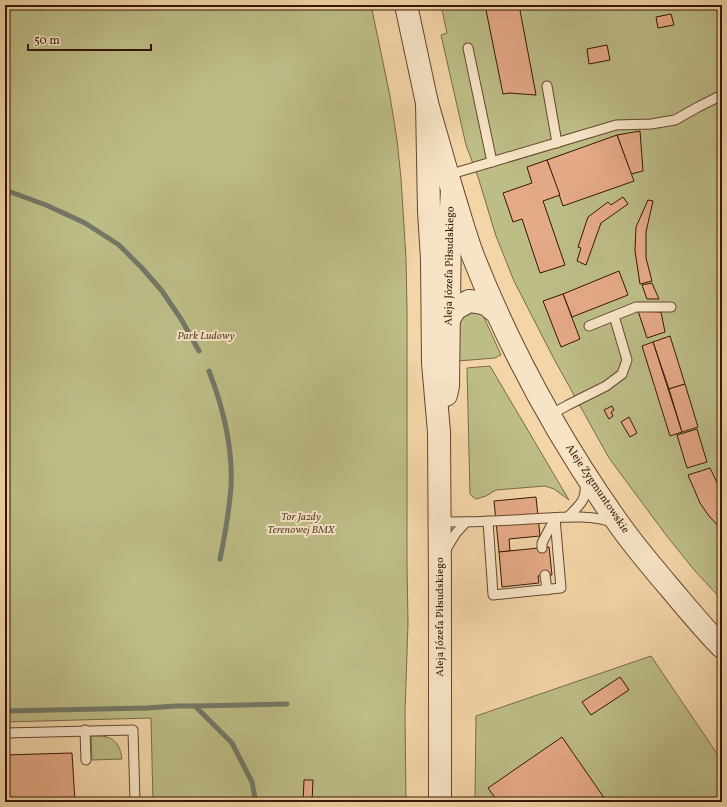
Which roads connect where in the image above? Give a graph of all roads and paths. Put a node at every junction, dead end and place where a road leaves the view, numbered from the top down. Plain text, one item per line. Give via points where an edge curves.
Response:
1 (406, 5) edge
2 (468, 48) dead end
3 (547, 86) dead end
4 (722, 96) edge
5 (427, 103) junction
6 (557, 143) junction
7 (492, 162) junction
8 (450, 182) junction
9 (671, 307) dead end
10 (497, 313) junction
11 (614, 316) junction
12 (449, 318) junction
13 (589, 326) dead end
14 (550, 415) junction
15 (439, 432) junction
16 (584, 472) junction
17 (568, 517) junction
18 (555, 518) junction
19 (488, 521) junction
20 (440, 522) junction
21 (466, 522) junction
22 (621, 527) junction
23 (542, 548) dead end
24 (440, 560) junction
25 (545, 575) dead end
26 (547, 590) junction
27 (722, 648) edge
28 (84, 730) junction
29 (5, 733) edge
30 (86, 760) dead end
31 (135, 802) edge
32 (440, 802) edge

1 - 5 street, Aleja Józefa Piłsudskiego
2 - 7 lane
3 - 6 lane
4 - 6 lane via 675,120 651,124 616,124
5 - 8 street, Aleja Józefa Piłsudskiego
5 - 15 street, Aleja Józefa Piłsudskiego via 433,364
6 - 7 lane
7 - 8 lane
8 - 10 street, Aleje Zygmuntowskie via 473,254
8 - 12 street, Aleja Józefa Piłsudskiego
9 - 11 lane via 636,307
10 - 12 street via 486,304 469,301 455,309
10 - 14 street, Aleje Zygmuntowskie
11 - 13 lane
11 - 14 lane via 627,360 622,374 606,386
12 - 15 street, Aleja Józefa Piłsudskiego via 448,386
14 - 16 street, Aleje Zygmuntowskie
15 - 20 street, Aleja Józefa Piłsudskiego
16 - 17 lane via 586,494
16 - 22 street, Aleje Zygmuntowskie
17 - 18 lane
17 - 22 lane via 606,520
18 - 19 lane
18 - 23 lane via 542,542
18 - 26 lane via 561,588
19 - 21 lane
19 - 26 lane via 494,595
20 - 21 lane
20 - 24 street, Aleja Józefa Piłsudskiego
21 - 24 lane via 456,533
22 - 27 street, Aleje Zygmuntowskie
24 - 32 street, Aleja Józefa Piłsudskiego
25 - 26 lane
28 - 29 lane
28 - 30 lane
28 - 31 lane via 133,730

